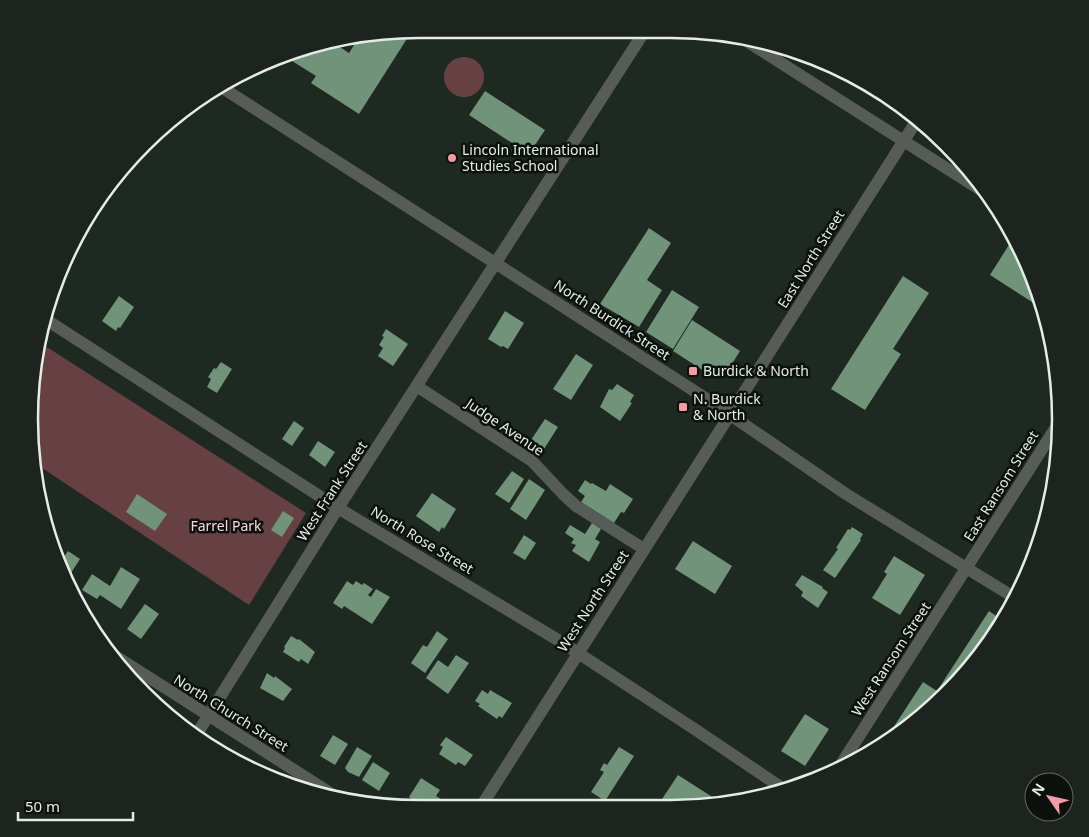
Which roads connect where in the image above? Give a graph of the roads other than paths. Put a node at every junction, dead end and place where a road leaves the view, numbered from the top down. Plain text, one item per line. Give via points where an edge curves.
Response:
1 (640, 38) edge
2 (757, 47) edge
3 (226, 90) edge
4 (914, 125) edge
5 (904, 140) junction
6 (969, 183) edge
7 (496, 264) junction
8 (50, 322) edge
9 (418, 387) junction
10 (730, 414) junction
11 (1051, 435) edge
12 (338, 508) junction
13 (644, 549) junction
14 (967, 568) junction
15 (1008, 594) edge
16 (578, 653) junction
17 (127, 664) edge
18 (208, 717) junction
19 (200, 730) edge
20 (846, 756) edge
21 (777, 784) edge
22 (321, 787) edge
23 (485, 800) edge

1 - 7 street, West Frank Street
2 - 5 street
3 - 7 street, North Burdick Street
4 - 5 street, East North Street
5 - 6 street
5 - 10 street, East North Street
7 - 9 street, West Frank Street
7 - 10 street, North Burdick Street
8 - 12 street, North Rose Street
9 - 12 street, West Frank Street
9 - 13 street, Judge Avenue via 532,461 576,506
10 - 13 street, West North Street
10 - 14 street, North Burdick Street via 846,494
11 - 14 street, East Ransom Street
12 - 16 street, North Rose Street
12 - 18 street, West Frank Street
13 - 16 street, West North Street
14 - 15 street, North Burdick Street
14 - 20 street, West Ransom Street
16 - 21 street, North Rose Street
16 - 23 street, West North Street
17 - 18 street, North Church Street
18 - 19 street, West Frank Street
18 - 22 street, North Church Street

